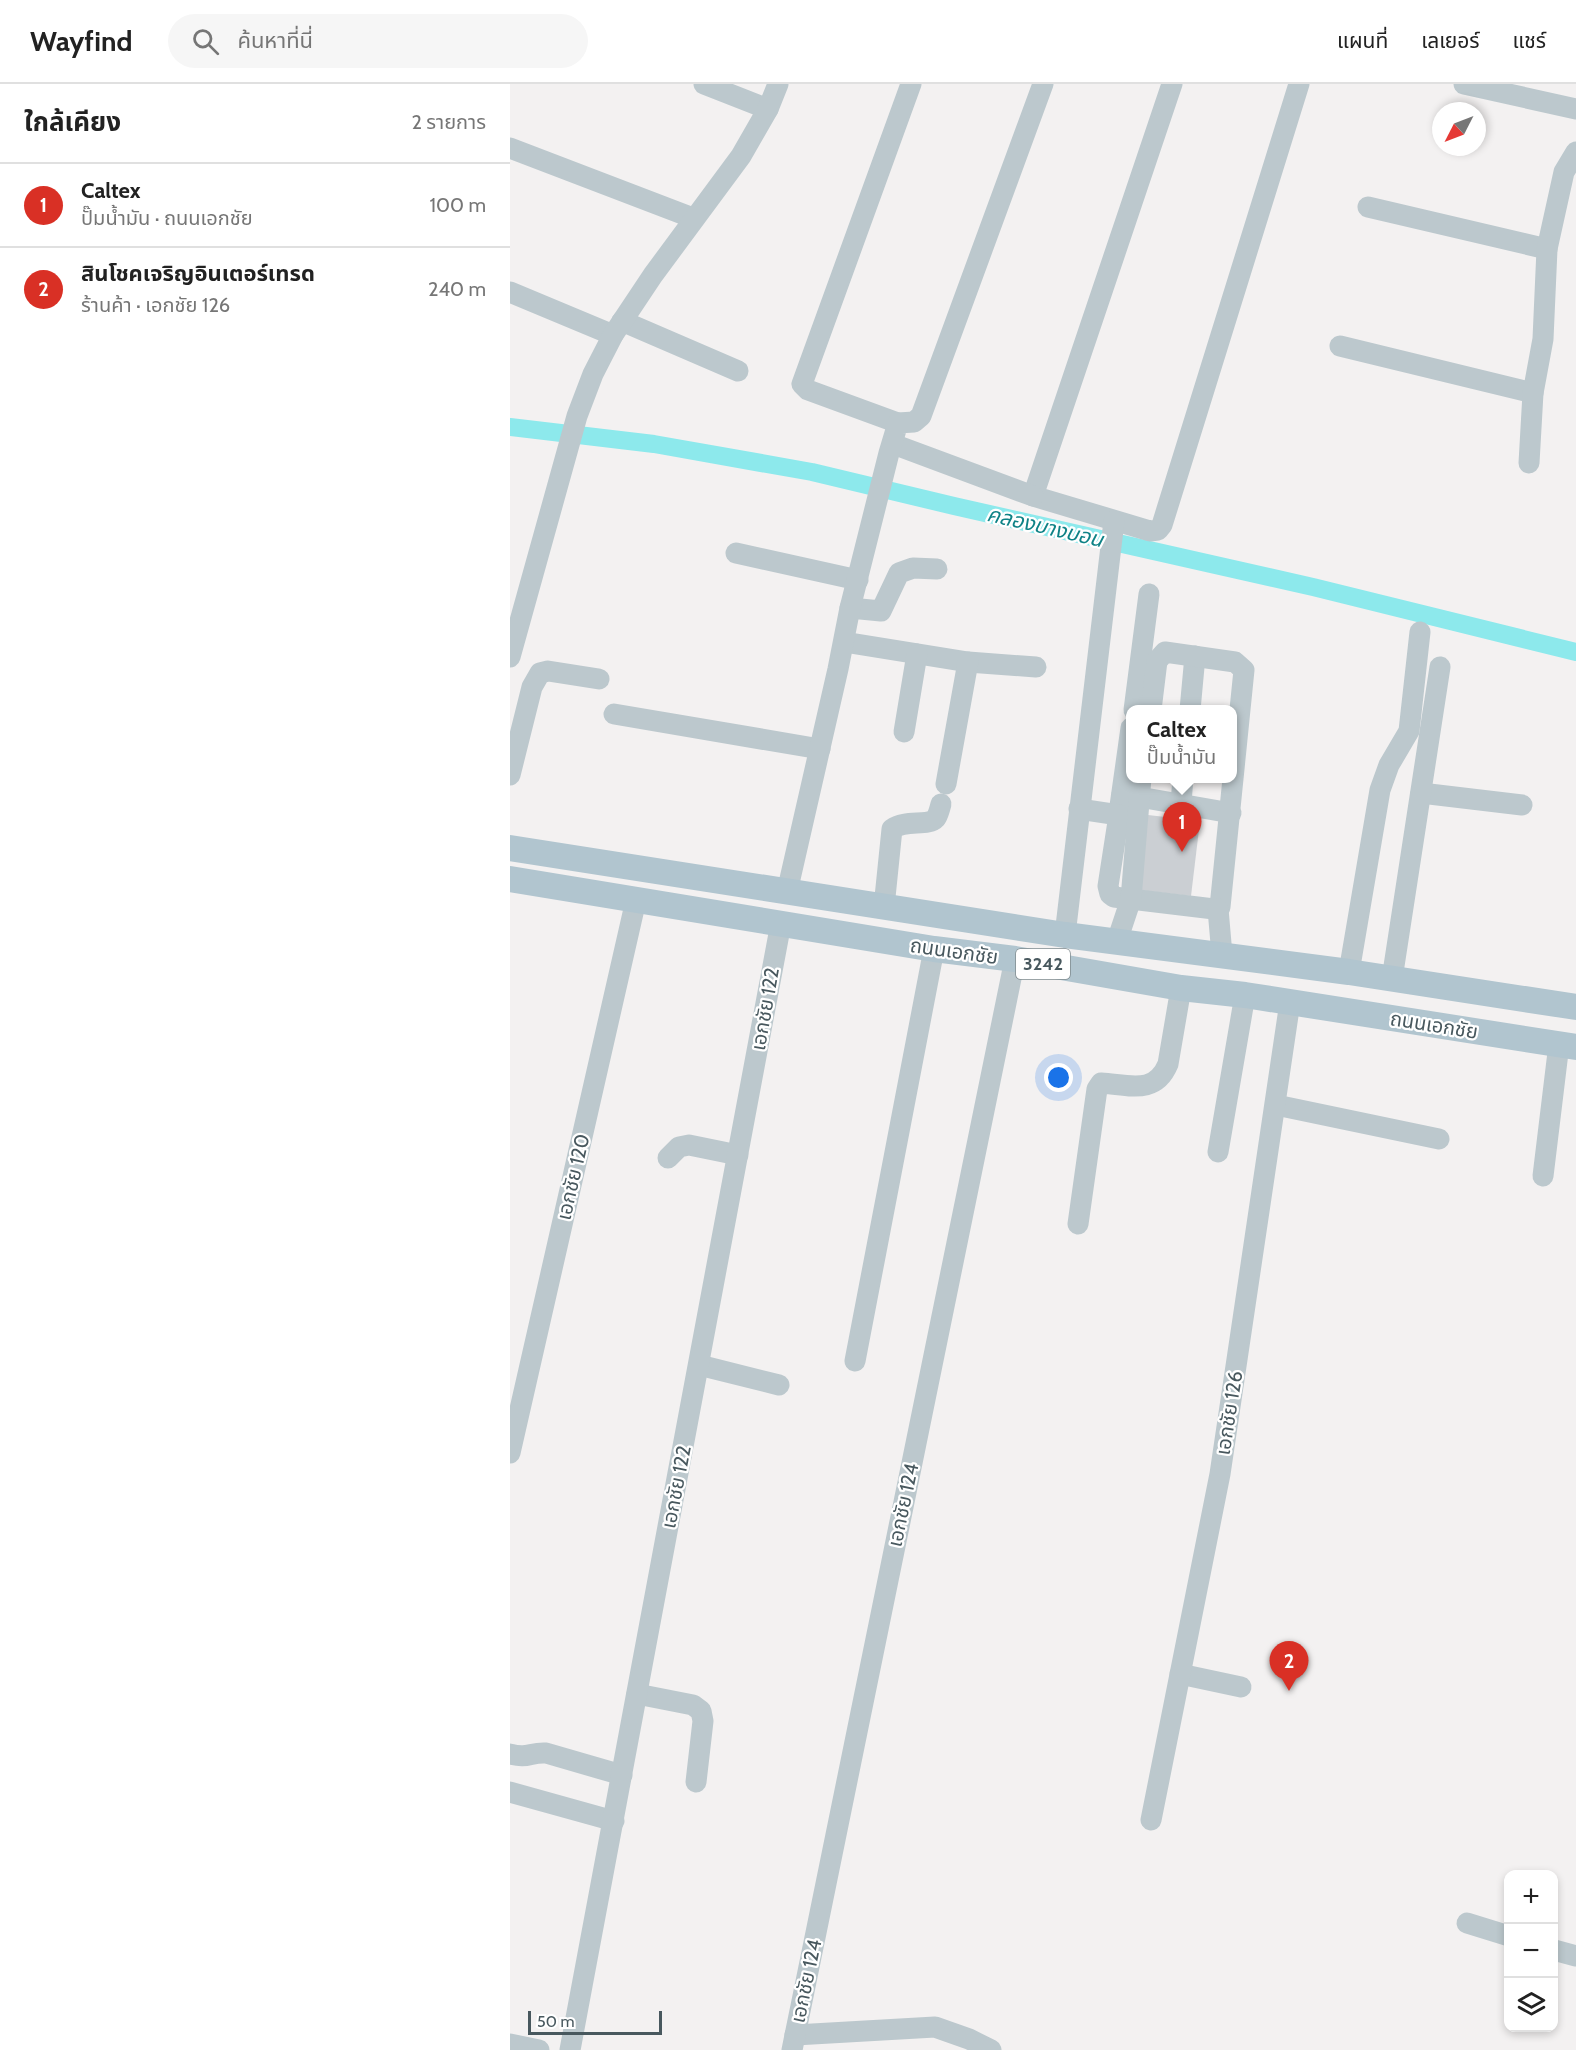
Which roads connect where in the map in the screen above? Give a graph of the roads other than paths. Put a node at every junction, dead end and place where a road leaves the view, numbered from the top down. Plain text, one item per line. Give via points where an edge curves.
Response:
1 (704, 84) edge
2 (778, 84) edge
3 (911, 84) edge
4 (1043, 84) edge
5 (1172, 84) edge
6 (1299, 84) edge
7 (1464, 84) edge
8 (768, 109) junction
9 (1576, 109) edge
10 (510, 148) edge
11 (1576, 152) edge
12 (1368, 207) dead end
13 (693, 218) junction
14 (1547, 249) junction
15 (510, 292) edge
16 (617, 328) junction
17 (1340, 346) dead end
18 (738, 370) dead end
19 (1533, 393) junction
20 (898, 423) junction
21 (893, 444) junction
22 (1529, 463) dead end
23 (1034, 496) junction
24 (1113, 528) junction
25 (736, 553) dead end
26 (937, 569) dead end
27 (858, 580) junction
28 (1149, 594) dead end
29 (850, 608) junction
30 (1420, 632) dead end
31 (844, 642) junction
32 (917, 654) junction
33 (1195, 656) junction
34 (510, 657) edge
35 (968, 662) junction
36 (1036, 667) dead end
37 (1440, 667) dead end
38 (599, 678) dead end
39 (1135, 705) edge
40 (1152, 705) edge
41 (1190, 705) edge
42 (614, 714) dead end
43 (904, 732) dead end
44 (1237, 747) edge
45 (820, 749) junction
46 (510, 775) edge
47 (1183, 783) edge
48 (1234, 783) edge
49 (1134, 790) edge
50 (1421, 793) junction
51 (1181, 803) junction
52 (1522, 805) dead end
53 (1079, 809) junction
54 (1231, 813) junction
55 (1119, 815) junction
56 (510, 848) edge
57 (510, 879) edge
58 (787, 892) junction
59 (1131, 899) junction
60 (636, 900) junction
61 (884, 907) junction
62 (1218, 909) junction
63 (781, 923) junction
64 (1065, 935) junction
65 (1117, 942) junction
66 (934, 949) junction
67 (1222, 955) junction
68 (1015, 959) junction
69 (1349, 972) junction
70 (1392, 979) junction
71 (1181, 988) junction
72 (1245, 995) junction
73 (1290, 1002) junction
74 (1576, 1007) edge
75 (1567, 1045) edge
76 (1276, 1105) junction
77 (1439, 1138) dead end
78 (1218, 1152) dead end
79 (738, 1155) junction
80 (668, 1158) dead end
81 (1543, 1176) dead end
82 (1078, 1224) dead end
83 (855, 1361) dead end
84 (699, 1365) junction
85 (779, 1385) dead end
86 (510, 1453) edge
87 (1180, 1674) junction
88 (1241, 1686) dead end
89 (638, 1694) junction
90 (510, 1754) edge
91 (622, 1775) junction
92 (696, 1782) dead end
93 (510, 1792) edge
94 (1151, 1820) dead end
95 (614, 1821) junction
96 (1467, 1923) dead end
97 (1504, 1934) edge
98 (1558, 1951) edge
99 (1576, 1956) edge
100 (794, 2043) edge
101 (510, 2044) edge
102 (539, 2050) edge
103 (570, 2050) edge
104 (991, 2050) edge

1 - 8 street
2 - 8 street
3 - 20 street via 802,384 808,390
4 - 20 street via 921,416 914,422
5 - 23 street
6 - 24 street via 1162,525 1150,531
7 - 9 street
8 - 13 street via 741,156
10 - 13 street
11 - 14 street via 1564,172
12 - 14 street
13 - 16 street
14 - 19 street via 1543,339
15 - 16 street
16 - 18 street
16 - 34 street via 592,375 577,416
17 - 19 street
19 - 22 street
20 - 21 street
21 - 23 street
21 - 27 street
23 - 24 street
24 - 53 street
25 - 27 street
26 - 29 street via 913,568 899,573 881,611
27 - 29 street
28 - 39 street
29 - 31 street
30 - 69 street via 1409,730 1380,790
31 - 32 street
31 - 45 street
32 - 35 street
32 - 43 street
33 - 40 street via 1165,652 1157,661
33 - 41 street
33 - 44 street via 1234,662 1244,670
35 - 36 street
35 - 61 street via 944,794 936,818 892,829
37 - 50 street
38 - 46 street via 540,673 532,687
42 - 45 street
45 - 58 street
47 - 51 street
48 - 54 street
49 - 51 street
49 - 55 street
49 - 59 street
50 - 52 street
50 - 70 street
51 - 54 street
53 - 55 street
53 - 64 street
54 - 62 street
55 - 59 street via 1108,886 1114,897
56 - 58 main road, ถนนเอกชัย / 3242
57 - 60 main road, ถนนเอกชัย / 3242
58 - 61 main road, ถนนเอกชัย / 3242
59 - 62 street
59 - 65 street
60 - 63 main road, ถนนเอกชัย / 3242
60 - 86 street, เอกชัย 120
61 - 64 main road, ถนนเอกชัย / 3242
62 - 67 street
63 - 66 main road, ถนนเอกชัย / 3242
63 - 79 street, เอกชัย 122
64 - 65 main road, ถนนเอกชัย / 3242
65 - 67 main road, ถนนเอกชัย / 3242
66 - 68 main road, ถนนเอกชัย / 3242
66 - 83 street
67 - 69 main road, ถนนเอกชัย / 3242
68 - 71 main road, ถนนเอกชัย / 3242
68 - 100 street, เอกชัย 124
69 - 70 main road, ถนนเอกชัย / 3242
70 - 74 main road, ถนนเอกชัย / 3242
71 - 72 main road, ถนนเอกชัย / 3242
71 - 82 street via 1164,1075 1146,1087 1101,1083 1097,1089
72 - 73 main road, ถนนเอกชัย / 3242
72 - 78 street
73 - 75 main road, ถนนเอกชัย / 3242
73 - 76 street, เอกชัย 126
75 - 81 street
76 - 77 street
76 - 87 street, เอกชัย 126 via 1220,1474
79 - 80 street via 689,1145 679,1147
79 - 84 street, เอกชัย 122
84 - 85 street
84 - 89 street, เอกชัย 122
87 - 88 street
87 - 94 street, เอกชัย 126
89 - 91 street, เอกชัย 122
89 - 92 street via 693,1705 701,1711
90 - 91 street via 523,1757 546,1753
91 - 95 street, เอกชัย 122
93 - 95 street
95 - 103 street, เอกชัย 122
96 - 97 street
98 - 99 street
100 - 104 street via 935,2027
101 - 102 street

